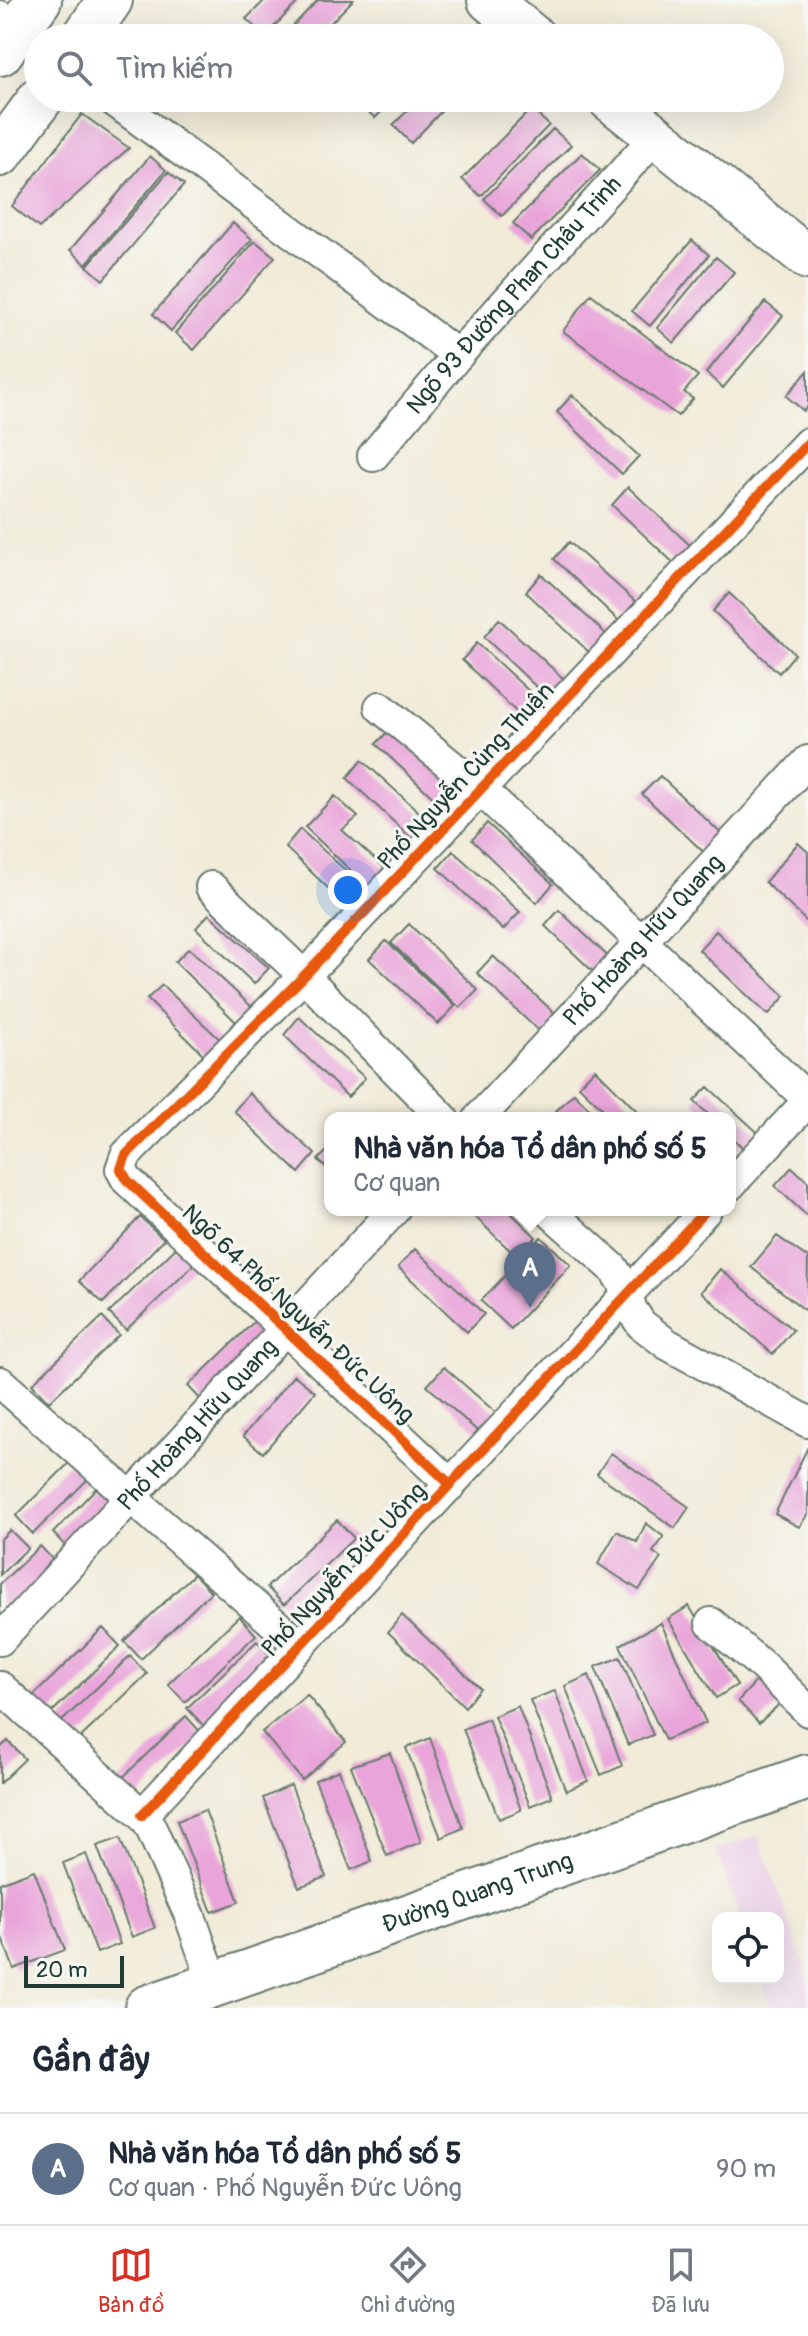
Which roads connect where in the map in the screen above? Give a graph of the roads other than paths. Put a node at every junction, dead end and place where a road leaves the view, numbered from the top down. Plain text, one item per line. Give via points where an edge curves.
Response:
1 (110, 0) edge
2 (499, 3) edge
3 (94, 24) edge
4 (521, 24) edge
5 (31, 112) edge
6 (129, 112) edge
7 (625, 112) edge
8 (655, 137) junction
9 (0, 154) edge
10 (808, 258) edge
11 (458, 355) junction
12 (808, 443) edge
13 (373, 456) dead end
14 (380, 707) dead end
15 (808, 761) edge
16 (481, 790) junction
17 (211, 887) dead end
18 (641, 942) junction
19 (304, 976) junction
20 (808, 1100) edge
21 (437, 1112) edge
22 (485, 1112) edge
23 (121, 1169) joint
24 (736, 1178) edge
25 (389, 1216) edge
26 (555, 1216) edge
27 (700, 1216) edge
28 (627, 1294) junction
29 (285, 1329) junction
30 (0, 1382) edge
31 (808, 1422) edge
32 (451, 1485) junction
33 (130, 1497) junction
34 (711, 1623) dead end
35 (0, 1640) edge
36 (300, 1646) junction
37 (0, 1687) edge
38 (808, 1711) edge
39 (808, 1777) edge
40 (142, 1815) junction
41 (214, 1985) junction
42 (147, 2008) edge

1 - 3 main road
2 - 4 main road
5 - 9 main road
6 - 11 street
7 - 8 main road
8 - 10 main road
8 - 11 street, Ngõ 93 Đường Phan Châu Trinh
11 - 13 street, Ngõ 93 Đường Phan Châu Trinh
12 - 16 street, Phố Nguyễn Củng Thuận
14 - 16 street
15 - 18 street, Phố Hoàng Hữu Quang
16 - 18 street
16 - 19 street, Phố Nguyễn Củng Thuận
17 - 19 street
18 - 20 street
18 - 22 street, Phố Hoàng Hữu Quang
19 - 21 street
19 - 23 street, Phố Nguyễn Củng Thuận via 126,1155
20 - 24 street
23 - 29 street, Ngõ 64 Phố Nguyễn Đức Uông
25 - 29 street, Phố Hoàng Hữu Quang
26 - 28 street via 605,1258
27 - 28 street, Phố Nguyễn Đức Uông
28 - 31 street via 641,1324 667,1344
28 - 32 street, Phố Nguyễn Đức Uông
29 - 32 street, Ngõ 64 Phố Nguyễn Đức Uông
29 - 33 street, Phố Hoàng Hữu Quang
30 - 33 street
32 - 36 street, Phố Nguyễn Đức Uông
33 - 35 street, Phố Hoàng Hữu Quang
33 - 36 street
34 - 38 street
36 - 40 street, Phố Nguyễn Đức Uông
37 - 40 street
39 - 41 main road, Đường Quang Trung
40 - 41 street via 190,1916
41 - 42 main road, Đường Quang Trung

